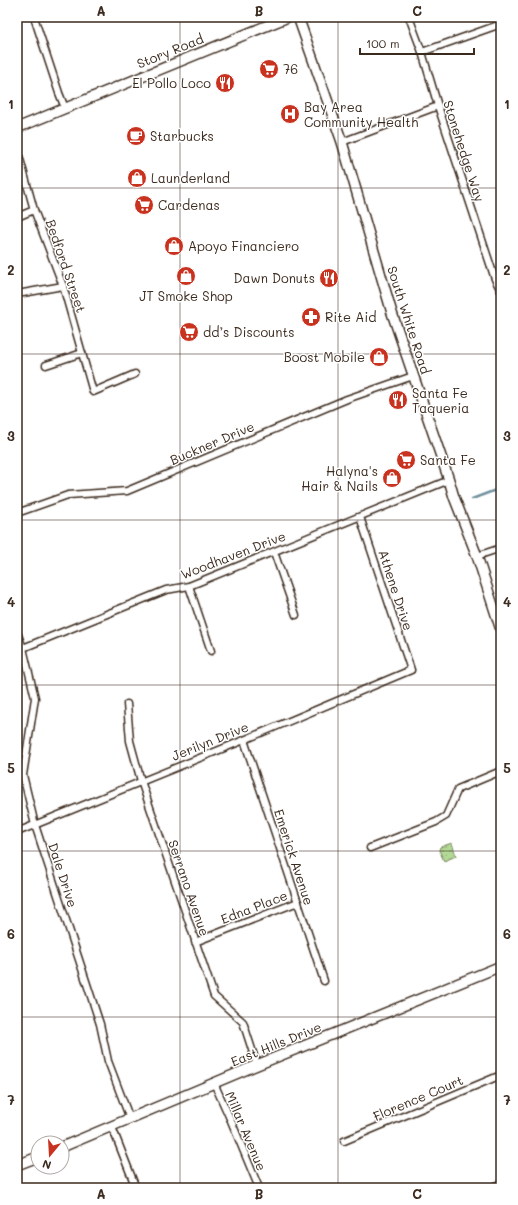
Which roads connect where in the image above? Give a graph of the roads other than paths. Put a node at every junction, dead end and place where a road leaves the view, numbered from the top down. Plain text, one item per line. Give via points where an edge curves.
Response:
1 (34, 17) edge
2 (288, 17) edge
3 (298, 17) edge
4 (409, 17) edge
5 (501, 24) edge
6 (422, 52) junction
7 (438, 106) junction
8 (65, 108) junction
9 (17, 128) edge
10 (342, 142) junction
11 (17, 148) edge
12 (34, 210) junction
13 (17, 217) edge
14 (63, 286) junction
15 (501, 291) edge
16 (23, 293) dead end
17 (82, 353) junction
18 (46, 365) dead end
19 (134, 374) dead end
20 (412, 376) junction
21 (449, 480) junction
22 (17, 513) edge
23 (360, 517) junction
24 (501, 548) edge
25 (274, 552) junction
26 (477, 556) junction
27 (189, 586) junction
28 (296, 615) dead end
29 (501, 630) edge
30 (17, 632) edge
31 (23, 648) junction
32 (212, 651) dead end
33 (411, 670) joint
34 (127, 704) dead end
35 (244, 740) junction
36 (501, 771) edge
37 (141, 781) junction
38 (35, 824) junction
39 (17, 832) edge
40 (370, 848) dead end
41 (298, 902) junction
42 (195, 942) junction
43 (501, 966) edge
44 (324, 981) dead end
45 (258, 1065) junction
46 (501, 1075) edge
47 (214, 1084) junction
48 (130, 1119) junction
49 (112, 1127) junction
50 (344, 1141) dead end
51 (70, 1144) edge
52 (30, 1160) edge
53 (17, 1165) edge
54 (501, 1184) edge
55 (136, 1188) edge
56 (259, 1188) edge
57 (490, 1188) edge

1 - 8 street
2 - 8 street, Story Road
3 - 10 street, South White Road
4 - 6 street, Stonehedge Way
5 - 6 street
6 - 7 street, Stonehedge Way
7 - 10 street
7 - 15 street, Stonehedge Way
8 - 9 street, Story Road
10 - 20 street, South White Road
11 - 12 street, Bedford Street
12 - 13 street
12 - 14 street, Bedford Street
14 - 16 street
14 - 17 street, Bedford Street
17 - 18 street
17 - 19 street, Bedford Street via 94,392
20 - 21 street, South White Road
20 - 22 street, Buckner Drive via 347,399 126,491 68,494
21 - 23 street, Woodhaven Drive
21 - 26 street, South White Road
23 - 25 street, Woodhaven Drive
23 - 33 street, Athene Drive
24 - 26 street
25 - 27 street, Woodhaven Drive
25 - 28 street
26 - 29 street, South White Road
27 - 31 street, Woodhaven Drive via 166,590
27 - 32 street
30 - 31 street, Dale Drive
31 - 38 street, Dale Drive via 35,698 23,775
33 - 35 street, Jerilyn Drive
34 - 37 street, Serrano Avenue via 130,741
35 - 37 street, Jerilyn Drive
35 - 41 street, Emerick Avenue
36 - 40 street via 458,789 446,816 436,822
37 - 38 street, Jerilyn Drive
37 - 42 street, Serrano Avenue
38 - 39 street, Jerilyn Drive
38 - 48 street, Dale Drive via 100,1024 108,1061
41 - 42 street, Edna Place
41 - 44 street, Emerick Avenue
42 - 45 street, Serrano Avenue via 214,996 243,1022
43 - 45 street, East Hills Drive
45 - 47 street, East Hills Drive
46 - 50 street, Florence Court
47 - 48 street, East Hills Drive
47 - 56 street, Millar Avenue
48 - 49 street, East Hills Drive
49 - 51 street, East Hills Drive
49 - 55 street
52 - 53 street
54 - 57 street

